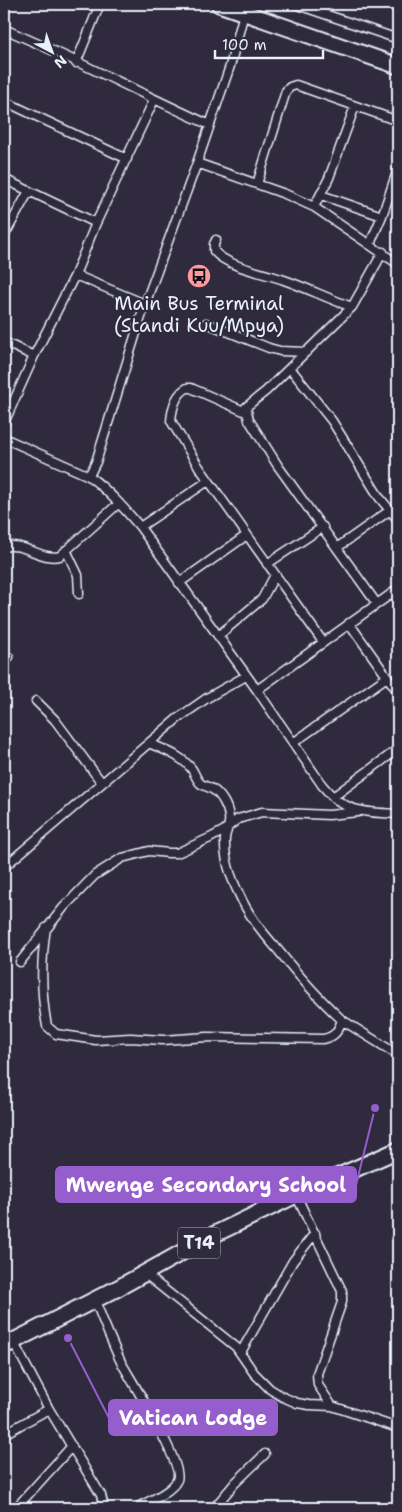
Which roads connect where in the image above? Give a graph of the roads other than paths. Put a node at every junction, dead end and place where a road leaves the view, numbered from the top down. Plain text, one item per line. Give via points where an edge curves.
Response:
1 (100, 4) edge
2 (218, 4) edge
3 (295, 4) edge
4 (244, 13) junction
5 (4, 29) edge
6 (398, 39) edge
7 (76, 62) junction
8 (398, 66) edge
9 (154, 100) junction
10 (4, 101) edge
11 (355, 106) junction
12 (398, 121) edge
13 (210, 125) junction
14 (127, 159) junction
15 (197, 163) junction
16 (398, 169) edge
17 (4, 179) edge
18 (257, 184) junction
19 (29, 191) junction
20 (321, 194) junction
21 (314, 207) junction
22 (382, 216) junction
23 (96, 223) junction
24 (4, 236) edge
25 (216, 240) dead end
26 (370, 244) junction
27 (383, 252) junction
28 (398, 264) edge
29 (75, 275) junction
30 (145, 304) junction
31 (352, 307) junction
32 (206, 323) dead end
33 (4, 342) edge
34 (306, 352) junction
35 (34, 356) junction
36 (290, 368) junction
37 (246, 412) junction
38 (4, 423) edge
39 (4, 438) edge
40 (89, 476) junction
41 (208, 480) junction
42 (119, 503) junction
43 (389, 511) junction
44 (398, 520) edge
45 (140, 527) junction
46 (323, 527) junction
47 (247, 535) junction
48 (4, 547) edge
49 (338, 547) junction
50 (66, 550) junction
51 (267, 564) junction
52 (275, 575) junction
53 (179, 583) junction
54 (398, 589) edge
55 (79, 594) dead end
56 (378, 604) junction
57 (349, 623) junction
58 (218, 636) junction
59 (323, 642) junction
60 (246, 676) junction
61 (387, 677) junction
62 (257, 690) junction
63 (398, 692) edge
64 (36, 701) dead end
65 (149, 743) junction
66 (293, 743) junction
67 (398, 749) edge
68 (102, 783) junction
69 (333, 797) junction
70 (360, 812) junction
71 (398, 814) edge
72 (229, 825) junction
73 (4, 867) edge
74 (46, 928) junction
75 (20, 962) dead end
76 (342, 1020) junction
77 (398, 1055) edge
78 (398, 1150) edge
79 (296, 1195) junction
80 (315, 1233) junction
81 (144, 1273) junction
82 (95, 1300) junction
83 (8, 1344) edge
84 (241, 1352) junction
85 (332, 1406) junction
86 (50, 1409) junction
87 (398, 1428) edge
88 (4, 1434) edge
89 (72, 1446) junction
90 (265, 1454) dead end
91 (16, 1508) edge
92 (104, 1508) edge
93 (136, 1508) edge
94 (214, 1508) edge

1 - 7 street
2 - 4 highway
3 - 6 street
4 - 8 highway
4 - 13 street
5 - 7 street
7 - 9 street
9 - 13 street
9 - 14 street
10 - 14 street
11 - 12 street
11 - 18 street via 296,85 290,87
11 - 20 street
13 - 15 street
14 - 23 street
15 - 18 street
15 - 30 street
16 - 22 street
17 - 19 street
18 - 21 street
19 - 23 street
19 - 24 street
20 - 21 street
20 - 22 street
21 - 26 street
22 - 26 street
23 - 29 street
25 - 31 street via 214,251 225,260
26 - 27 street
27 - 28 street
27 - 31 street
29 - 30 street
29 - 35 street
30 - 40 street
31 - 34 street
32 - 34 street via 280,352
33 - 35 street
34 - 36 street
35 - 38 street
36 - 37 street via 249,404
36 - 43 street via 332,421
37 - 41 street via 191,388 180,394 171,421
37 - 46 street via 278,466
39 - 40 street
40 - 42 street
41 - 45 street
41 - 47 street
42 - 45 street
42 - 50 street
43 - 44 street
43 - 49 street
45 - 53 street
46 - 49 street
46 - 51 street
47 - 51 street
47 - 53 street
48 - 50 street via 15,546 57,557
49 - 56 street
50 - 55 street via 78,575
51 - 52 street
52 - 58 street via 262,599
52 - 59 street
53 - 58 street
54 - 56 street
56 - 57 street
57 - 59 street
57 - 61 street
58 - 60 street
59 - 62 street
60 - 62 street
60 - 65 street via 207,698
61 - 63 street
61 - 66 street
62 - 66 street
64 - 68 street via 55,720
65 - 68 street
65 - 72 street via 180,758 200,783 216,792 226,806
66 - 69 street
67 - 69 street
68 - 73 street
69 - 70 street
70 - 71 street
70 - 72 street via 329,815 262,812
72 - 74 street via 210,838 177,852 149,851 111,864 89,880
72 - 76 street via 225,837 227,858 241,899 270,941 314,993
74 - 75 street
74 - 76 street via 43,998 47,1026 56,1034 96,1040 207,1037 323,1039 336,1034
76 - 77 street
78 - 79 highway, T14
79 - 80 street
79 - 81 highway, T14
80 - 84 street via 293,1261
80 - 85 street via 342,1291 342,1302 317,1374 318,1385
81 - 82 highway, T14
81 - 84 street
82 - 83 highway, T14
82 - 93 street via 119,1358 178,1470 173,1486
83 - 86 street
84 - 85 street via 254,1374 277,1393 297,1402
85 - 87 street
86 - 88 street
86 - 89 street
89 - 91 street
89 - 92 street via 101,1495
90 - 94 street

